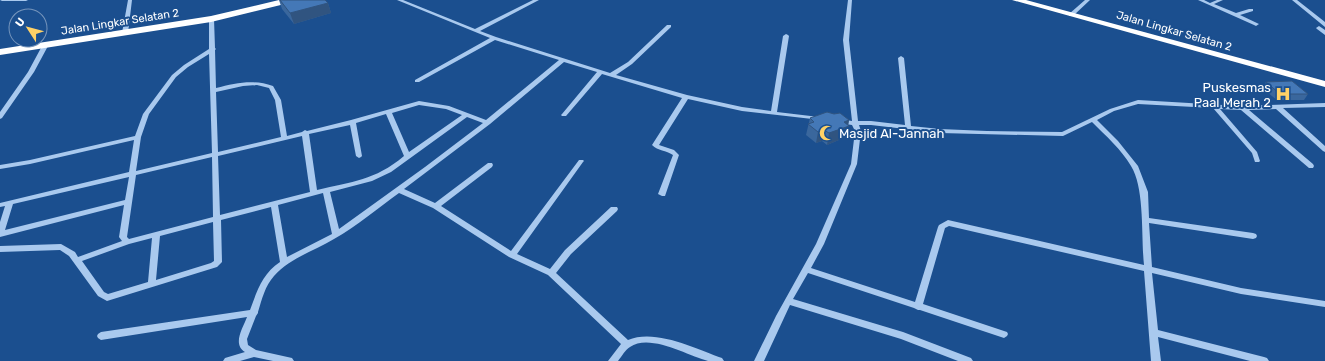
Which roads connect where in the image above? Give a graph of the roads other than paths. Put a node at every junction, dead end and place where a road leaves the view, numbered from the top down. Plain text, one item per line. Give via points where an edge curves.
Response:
1 (2, 0) edge
2 (26, 0) edge
3 (130, 0) edge
4 (290, 0) edge
5 (399, 0) edge
6 (537, 0) edge
7 (850, 0) edge
8 (1016, 0) edge
9 (1088, 0) edge
10 (1200, 0) edge
11 (1221, 0) edge
12 (1294, 0) edge
13 (1211, 4) junction
14 (1251, 10) dead end
15 (1071, 15) junction
16 (1236, 15) junction
17 (211, 19) junction
18 (1256, 24) dead end
19 (669, 26) dead end
20 (1322, 26) edge
21 (477, 30) junction
22 (125, 33) junction
23 (1325, 33) edge
24 (786, 36) dead end
25 (494, 38) junction
26 (48, 46) edge
27 (30, 48) edge
28 (44, 48) edge
29 (213, 49) junction
30 (0, 52) edge
31 (901, 58) dead end
32 (563, 60) junction
33 (602, 71) junction
34 (610, 75) junction
35 (417, 80) dead end
36 (1325, 84) edge
37 (215, 90) junction
38 (686, 97) junction
39 (1325, 105) edge
40 (1216, 107) junction
41 (1278, 107) junction
42 (1243, 108) junction
43 (389, 113) junction
44 (774, 113) junction
45 (468, 114) junction
46 (564, 115) dead end
47 (0, 117) edge
48 (825, 119) edge
49 (833, 120) edge
50 (1093, 120) junction
51 (353, 122) junction
52 (488, 123) junction
53 (855, 123) junction
54 (908, 127) junction
55 (305, 132) junction
56 (138, 137) junction
57 (284, 137) junction
58 (1325, 150) edge
59 (216, 154) junction
60 (359, 156) dead end
61 (408, 156) junction
62 (581, 161) dead end
63 (1257, 161) dead end
64 (490, 165) dead end
65 (0, 166) edge
66 (1311, 166) dead end
67 (132, 174) junction
68 (326, 190) junction
69 (399, 190) junction
70 (314, 193) junction
71 (662, 194) dead end
72 (128, 202) junction
73 (10, 203) junction
74 (274, 204) junction
75 (0, 205) edge
76 (436, 206) junction
77 (614, 209) dead end
78 (217, 218) junction
79 (1145, 220) junction
80 (0, 234) edge
81 (156, 235) junction
82 (336, 235) junction
83 (1253, 236) dead end
84 (127, 242) junction
85 (0, 249) edge
86 (512, 255) junction
87 (77, 260) junction
88 (284, 262) junction
89 (806, 269) junction
90 (1148, 270) junction
91 (551, 272) junction
92 (152, 284) junction
93 (788, 301) junction
94 (1325, 304) edge
95 (918, 307) junction
96 (254, 313) junction
97 (1153, 332) junction
98 (1004, 334) dead end
99 (101, 336) dead end
100 (627, 344) junction
101 (254, 353) junction
102 (228, 361) edge
103 (289, 361) edge
104 (613, 361) edge
105 (719, 361) edge
106 (759, 361) edge
107 (968, 361) edge
108 (1156, 361) edge
109 (1264, 361) edge

1 - 2 street
3 - 22 street
4 - 17 highway, Jalan Lingkar Selatan 2
5 - 21 street
6 - 21 street
7 - 53 street via 846,40
8 - 15 highway, Jalan Lingkar Selatan 2
9 - 15 street
10 - 13 street
11 - 13 street
12 - 20 street
13 - 16 street
14 - 16 street
15 - 36 highway, Jalan Lingkar Selatan 2
16 - 18 street
17 - 22 highway, Jalan Lingkar Selatan 2
17 - 29 street
19 - 34 street via 630,63
20 - 23 street
21 - 25 street
22 - 26 highway, Jalan Lingkar Selatan 2
24 - 44 street
25 - 32 street
25 - 35 street
27 - 30 highway, Jalan Lingkar Selatan 2
28 - 47 street
29 - 37 street
29 - 56 street via 186,66 170,81 146,114
31 - 54 street
32 - 33 street
32 - 52 street
33 - 34 street
33 - 46 street
34 - 38 street
37 - 57 street via 247,83 260,83 271,87 278,100
37 - 59 street
38 - 44 street
38 - 71 street via 655,145 676,155
39 - 41 street
40 - 42 street
40 - 50 street via 1138,102 1112,110
40 - 63 street via 1255,153
41 - 42 street
41 - 58 street
42 - 66 street
43 - 45 street via 419,103 447,107
43 - 51 street
43 - 61 street
44 - 48 street
45 - 52 street
45 - 61 street
49 - 53 street
50 - 54 street via 1063,134 987,133
50 - 79 street via 1116,142 1135,166 1144,192
51 - 55 street
51 - 60 street
52 - 69 street
53 - 54 street
53 - 89 street via 858,131 854,164 820,244
55 - 57 street
55 - 70 street
56 - 65 street via 30,162
56 - 67 street
57 - 59 street
59 - 67 street
59 - 78 street
61 - 68 street via 394,169 365,182
62 - 86 street
64 - 76 street
67 - 72 street
67 - 73 street
68 - 70 street
68 - 82 street
69 - 76 street
69 - 82 street
70 - 74 street
72 - 80 street
72 - 84 street via 123,237
73 - 75 street
73 - 80 street
74 - 78 street
74 - 88 street
76 - 86 street
77 - 91 street via 568,252
78 - 81 street
78 - 92 street via 218,262
79 - 83 street
79 - 90 street
81 - 84 street
81 - 92 street
82 - 88 street
84 - 87 street
85 - 87 street via 61,248
86 - 91 street
87 - 92 street via 101,294 107,298
88 - 96 street via 264,283
89 - 93 street
89 - 95 street
90 - 94 street via 1241,291
90 - 95 street via 948,223 942,227
90 - 97 street
91 - 100 street
93 - 106 street
93 - 107 street via 903,336
95 - 98 street
96 - 99 street
96 - 101 street via 243,339 244,347
97 - 108 street
97 - 109 street
100 - 104 street
100 - 105 street via 645,339 678,346
101 - 102 street
101 - 103 street

